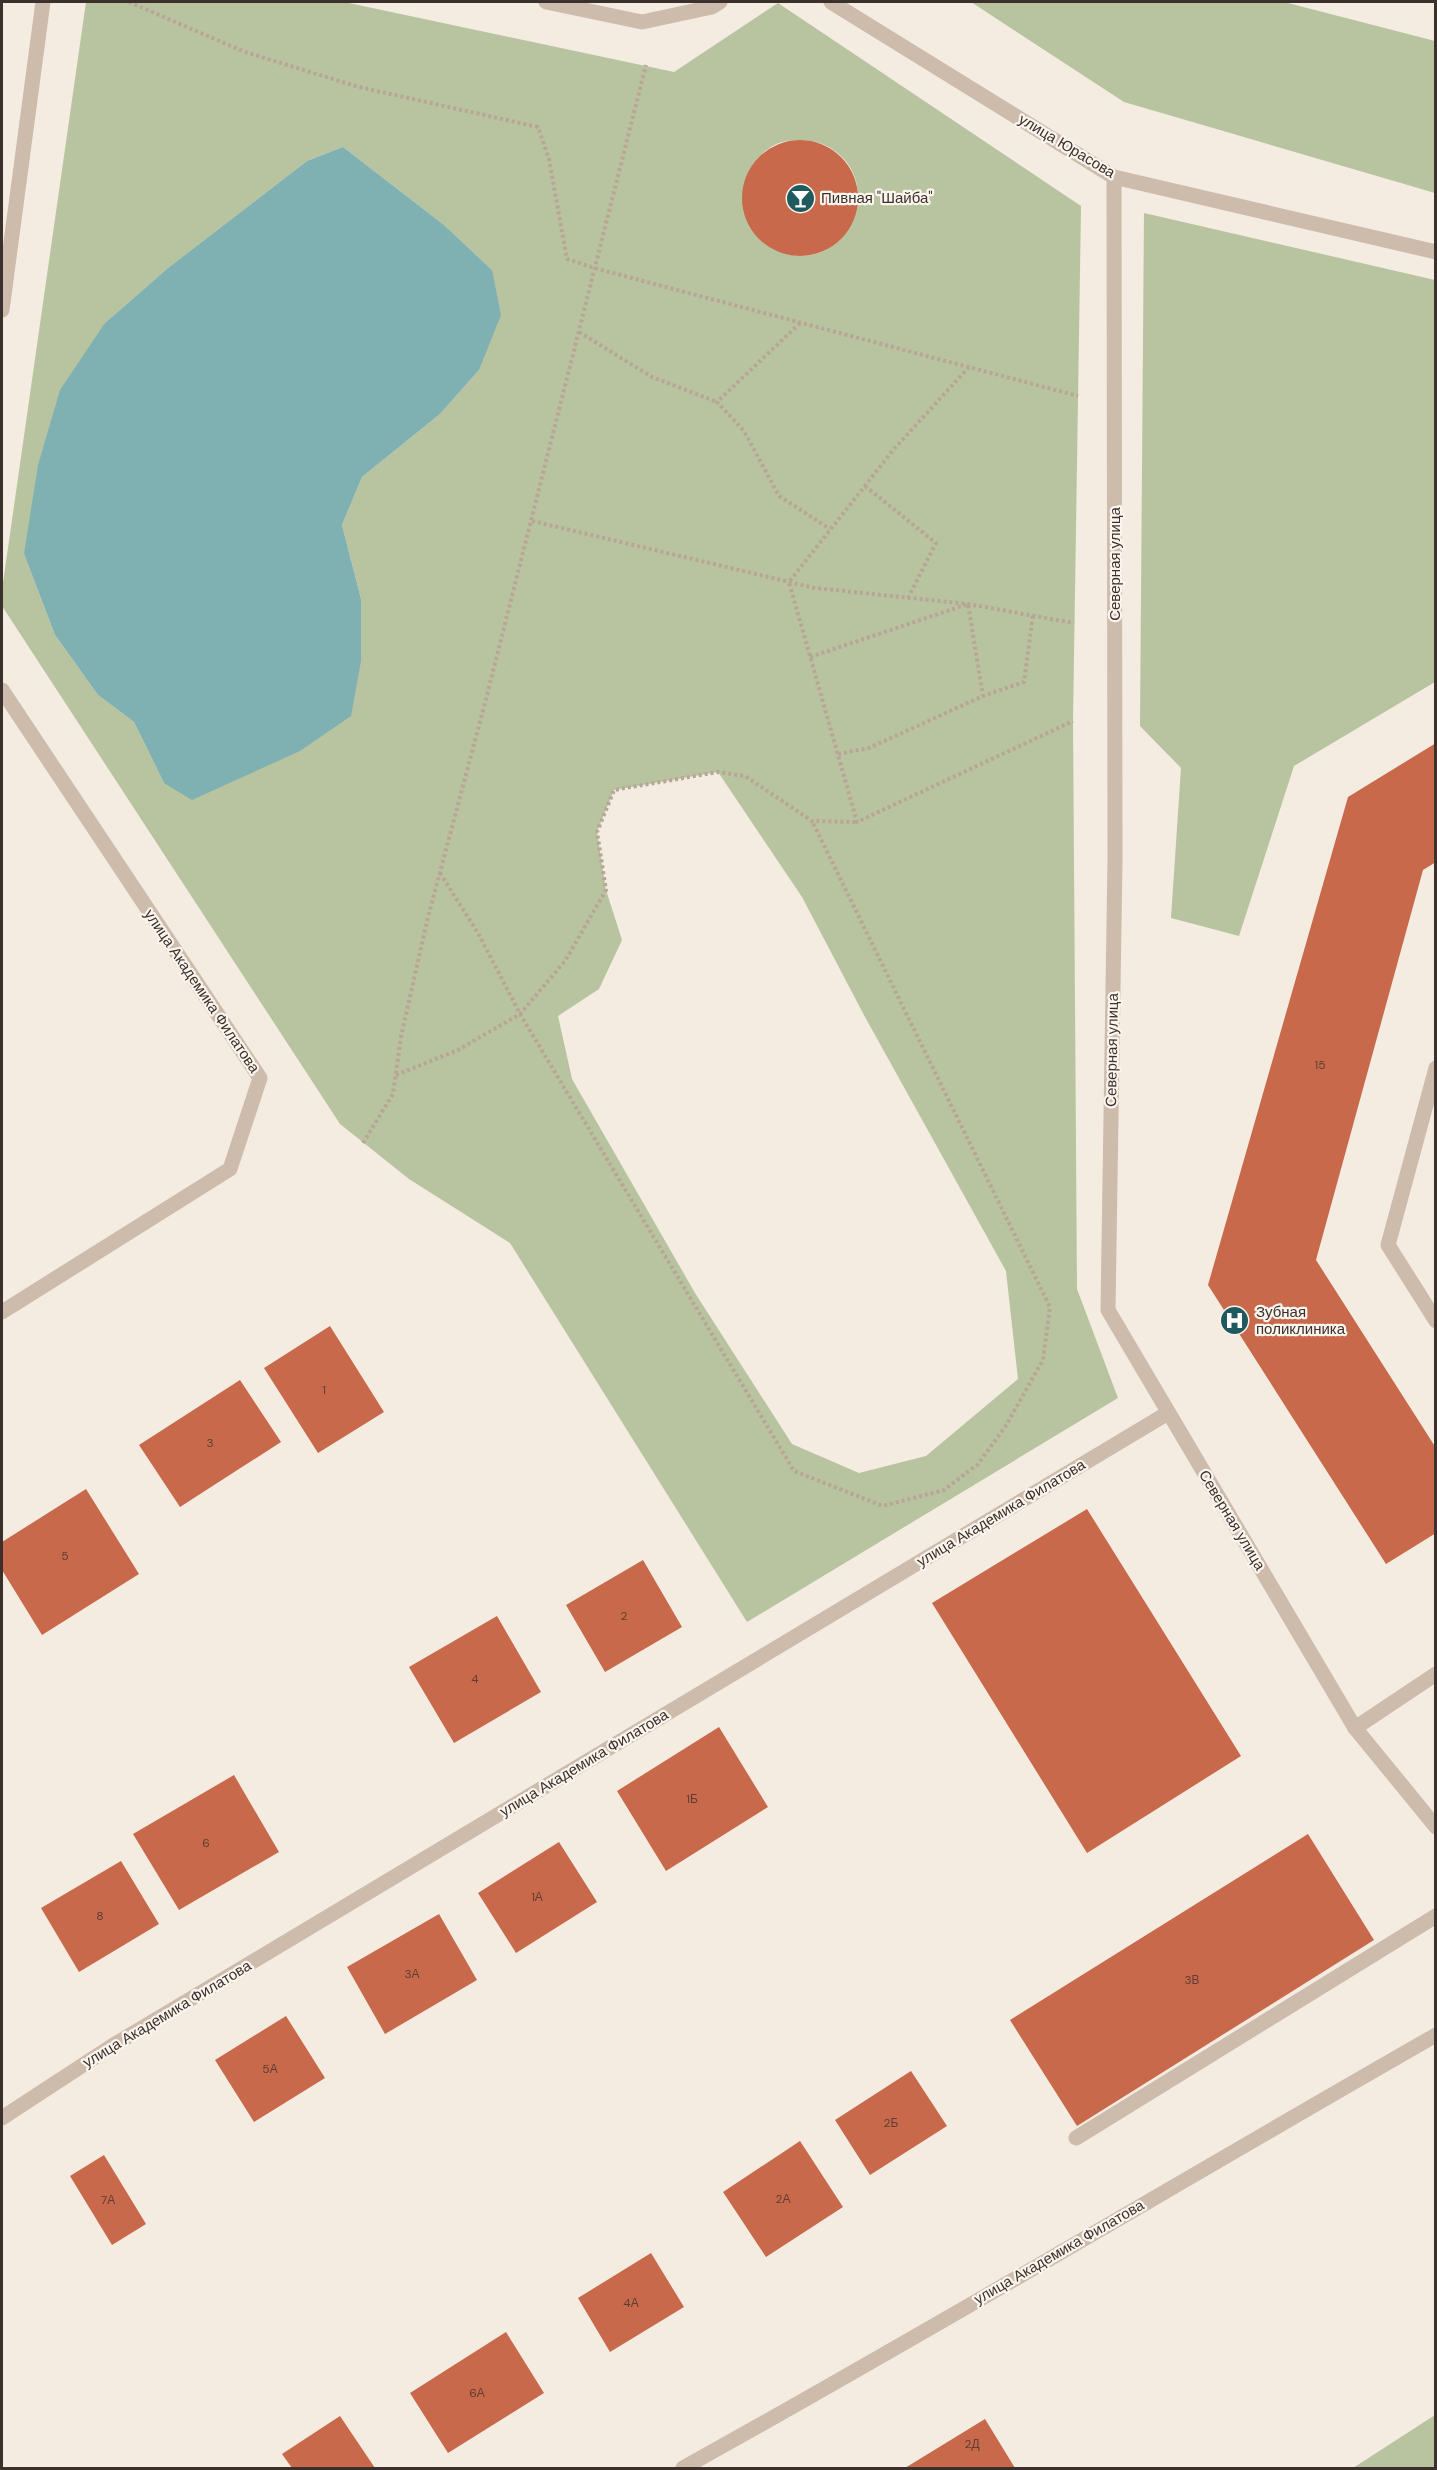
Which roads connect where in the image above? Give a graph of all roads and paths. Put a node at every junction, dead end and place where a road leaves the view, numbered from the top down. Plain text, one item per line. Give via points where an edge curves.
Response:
1 (43, 2) edge
2 (129, 2) edge
3 (546, 2) edge
4 (720, 2) edge
5 (831, 2) edge
6 (646, 65) dead end
7 (1114, 177) junction
8 (1436, 252) edge
9 (594, 268) junction
10 (4, 270) edge
11 (2, 310) edge
12 (800, 323) junction
13 (579, 332) junction
14 (969, 367) junction
15 (1078, 396) dead end
16 (717, 402) junction
17 (865, 486) junction
18 (532, 521) junction
19 (830, 529) junction
20 (789, 582) junction
21 (908, 597) junction
22 (968, 604) junction
23 (1033, 615) junction
24 (1074, 623) dead end
25 (810, 657) junction
26 (2, 690) edge
27 (983, 696) junction
28 (1073, 721) dead end
29 (838, 754) junction
30 (812, 820) junction
31 (857, 822) junction
32 (440, 873) junction
33 (519, 1014) junction
34 (1436, 1068) edge
35 (396, 1075) junction
36 (363, 1143) dead end
37 (2, 1312) edge
38 (1436, 1321) edge
39 (1168, 1413) junction
40 (1436, 1674) edge
41 (1355, 1728) junction
42 (1436, 1827) edge
43 (1436, 1916) edge
44 (1436, 2035) edge
45 (2, 2118) edge
46 (1076, 2138) dead end
47 (683, 2469) edge

1 - 10 street
2 - 9 path via 245,52 359,87 538,127 549,159 567,259
3 - 4 street via 642,22
5 - 7 street, улица Юрасова
6 - 9 path
7 - 8 street, улица Юрасова
7 - 39 street, Северная улица via 1115,860 1108,1310
9 - 12 path
9 - 13 path
10 - 11 street
12 - 14 path
12 - 16 path
13 - 16 path via 652,377
13 - 18 path
14 - 15 path
14 - 17 path
16 - 19 path via 744,431 779,496
17 - 19 path
17 - 21 path via 936,543
18 - 20 path
18 - 32 path
19 - 20 path
20 - 21 path
20 - 25 path
21 - 22 path
22 - 23 path
22 - 25 path
22 - 27 path
23 - 24 path
23 - 27 path via 1024,682
25 - 29 path
26 - 37 street, улица Академика Филатова via 260,1078 230,1168
27 - 29 path via 869,748
28 - 31 path
29 - 31 path
30 - 31 path
30 - 33 path via 745,776 727,773 614,790 597,832 606,890 564,961
30 - 33 path via 1050,1307 1043,1360 1005,1427 978,1464 944,1490 883,1506 794,1471
32 - 33 path via 478,933
32 - 35 path via 401,1036
33 - 35 path via 458,1050
34 - 38 street via 1388,1245
35 - 36 path via 393,1094
39 - 41 street, Северная улица
39 - 45 street, улица Академика Филатова via 112,2046
40 - 41 street
41 - 42 street, Северная улица
43 - 46 street
44 - 47 street, улица Академика Филатова

